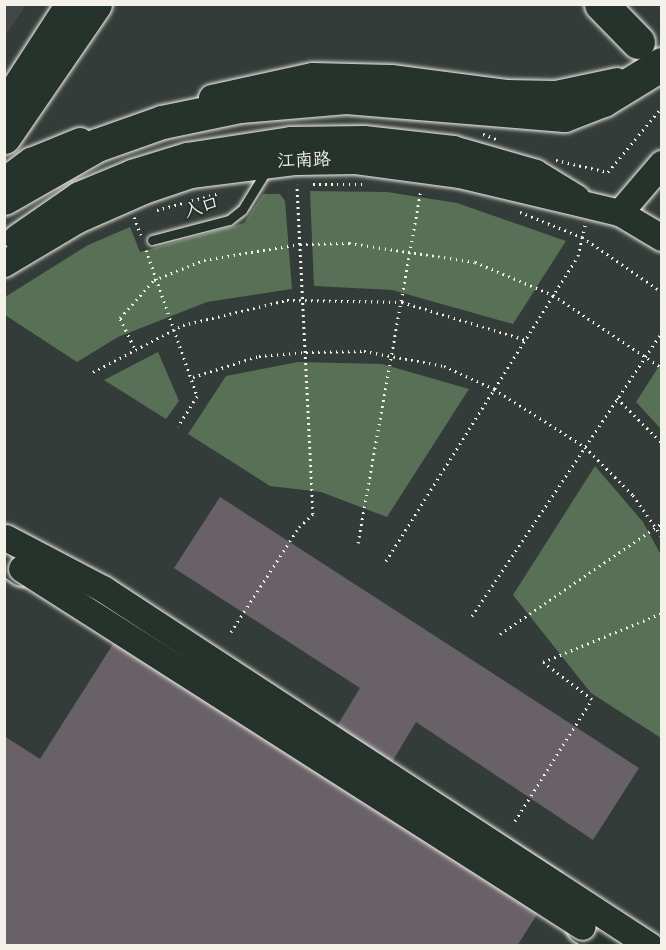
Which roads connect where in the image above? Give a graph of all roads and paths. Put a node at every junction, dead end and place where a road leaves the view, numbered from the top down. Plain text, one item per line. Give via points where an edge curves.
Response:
1 (69, 4) edge
2 (95, 4) edge
3 (601, 4) edge
4 (650, 49) edge
5 (662, 64) edge
6 (4, 104) edge
7 (662, 107) edge
8 (4, 137) edge
9 (271, 164) junction
10 (662, 164) edge
11 (608, 172) dead end
12 (4, 181) edge
13 (297, 184) junction
14 (374, 184) dead end
15 (255, 187) junction
16 (412, 189) dead end
17 (421, 190) junction
18 (433, 191) dead end
19 (4, 198) edge
20 (590, 206) junction
21 (512, 210) dead end
22 (153, 211) dead end
23 (620, 213) junction
24 (143, 214) dead end
25 (134, 217) junction
26 (124, 221) dead end
27 (582, 237) junction
28 (662, 238) edge
29 (152, 240) dead end
30 (300, 244) junction
31 (4, 247) edge
32 (411, 249) junction
33 (4, 264) edge
34 (157, 278) junction
35 (662, 292) edge
36 (554, 295) junction
37 (304, 300) junction
38 (402, 302) junction
39 (175, 328) junction
40 (662, 332) edge
41 (526, 340) junction
42 (134, 347) junction
43 (306, 352) junction
44 (393, 355) junction
45 (646, 356) junction
46 (662, 368) edge
47 (93, 372) dead end
48 (193, 377) junction
49 (494, 389) junction
50 (617, 398) junction
51 (178, 427) dead end
52 (662, 443) edge
53 (585, 447) junction
54 (662, 523) edge
55 (655, 528) junction
56 (662, 537) edge
57 (358, 543) dead end
58 (8, 550) edge
59 (386, 561) dead end
60 (662, 613) edge
61 (472, 616) dead end
62 (231, 632) dead end
63 (500, 634) dead end
64 (514, 821) dead end
65 (595, 936) edge
66 (616, 945) edge
67 (650, 945) edge

1 - 6 main road
2 - 8 highway
3 - 4 highway
4 - 12 main road via 625,78 556,94 506,93 391,78 275,81 137,119 31,161
5 - 19 highway via 613,96 564,114 493,113 346,97 240,106 162,122 97,145
7 - 11 path
9 - 15 lane, 入口
9 - 20 main road, 江南路 via 409,166
9 - 33 main road, 江南路 via 191,175 144,191 78,220
10 - 23 main road
13 - 14 path
13 - 15 path
13 - 30 path
15 - 22 path
15 - 29 lane, 入口 via 242,210 229,220
16 - 17 path
17 - 18 path
17 - 32 path
20 - 23 main road, 江南路
20 - 27 path
20 - 31 main road via 536,174 453,149 364,139 291,140 187,156 79,195
21 - 27 path
23 - 28 main road, 江南路
24 - 25 path
25 - 26 path
25 - 34 path
27 - 35 path
27 - 36 path via 578,256
30 - 32 path
30 - 34 path via 204,260
30 - 37 path
32 - 36 path via 475,262
32 - 38 path
34 - 39 path
34 - 42 path via 138,292 120,318
36 - 41 path
36 - 45 path
37 - 38 path
37 - 39 path via 248,305
37 - 43 path
38 - 41 path
38 - 44 path
39 - 42 path
39 - 48 path
40 - 45 path
41 - 49 path
42 - 47 path
43 - 44 path
43 - 48 path via 259,356
43 - 62 path via 314,514 299,527
44 - 49 path via 444,366
44 - 57 path
45 - 46 path
45 - 50 path
48 - 51 path via 197,396
49 - 53 path
49 - 59 path
50 - 52 path
50 - 53 path
53 - 55 path via 633,495
53 - 61 path
54 - 55 path
55 - 56 path
55 - 63 path
58 - 65 main road, bridge
58 - 67 main road, bridge via 103,589
60 - 64 path via 543,662 592,699
65 - 66 highway

